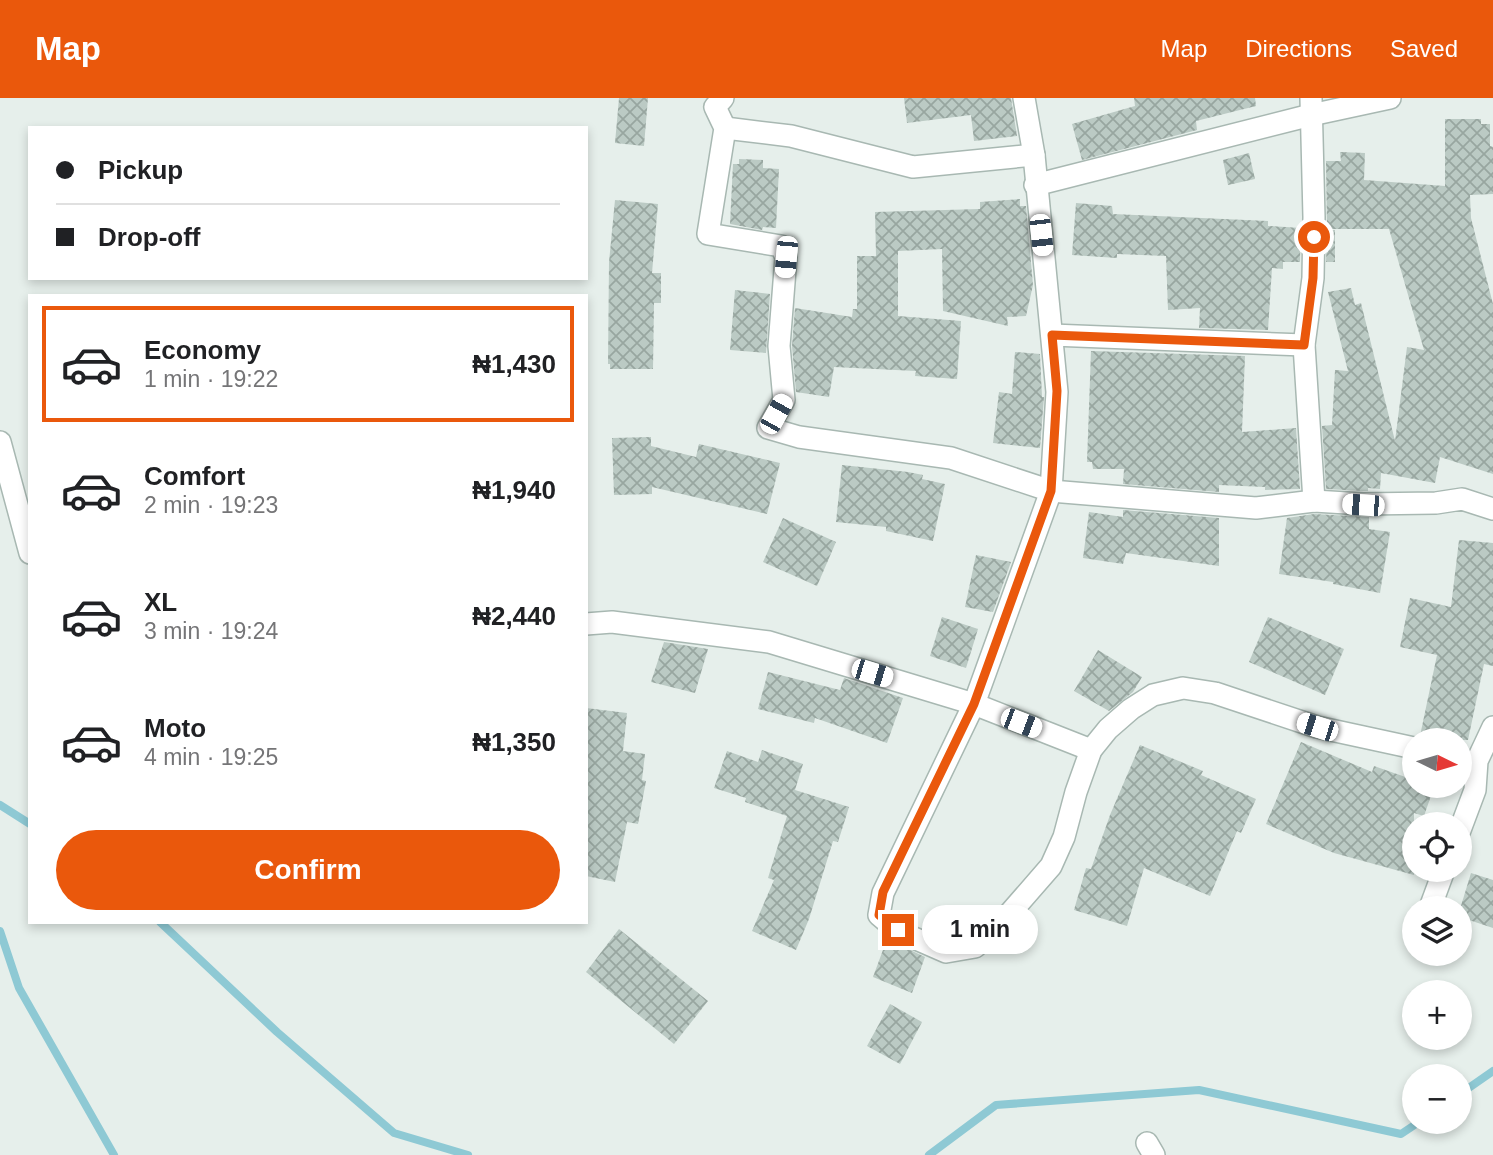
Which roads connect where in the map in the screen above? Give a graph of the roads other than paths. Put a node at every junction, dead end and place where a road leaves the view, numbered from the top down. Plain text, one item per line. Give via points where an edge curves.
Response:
1 (723, 98) edge
2 (1024, 98) edge
3 (1390, 98) edge
4 (1311, 106) edge
5 (725, 128) junction
6 (1034, 155) junction
7 (1035, 185) junction
8 (1052, 335) junction
9 (1304, 345) junction
10 (0, 442) edge
11 (1051, 491) junction
12 (1314, 501) junction
13 (1493, 509) edge
14 (28, 546) edge
15 (588, 624) edge
16 (974, 704) junction
17 (1493, 727) edge
18 (1402, 745) edge
19 (1091, 750) junction
20 (1472, 754) edge
21 (1472, 777) edge
22 (1472, 798) edge

1 - 5 street via 715,107
2 - 6 street
3 - 4 street
4 - 7 street
4 - 9 street via 1313,278
5 - 6 street via 791,136 913,167
5 - 11 street via 708,234 781,246 786,257 779,346 784,400 768,428 799,437 950,458
6 - 7 street
7 - 8 street
8 - 9 street
8 - 11 street via 1057,391
9 - 12 street
10 - 14 street
11 - 12 street via 1256,508
11 - 16 street
12 - 13 street via 1363,505 1462,499
15 - 16 street via 612,622 769,642
16 - 19 street
16 - 19 street via 883,892 879,915 898,930 946,951 975,947 1051,866
17 - 20 street
18 - 19 street via 1317,727 1215,693 1183,688 1153,695 1131,709
21 - 22 street

